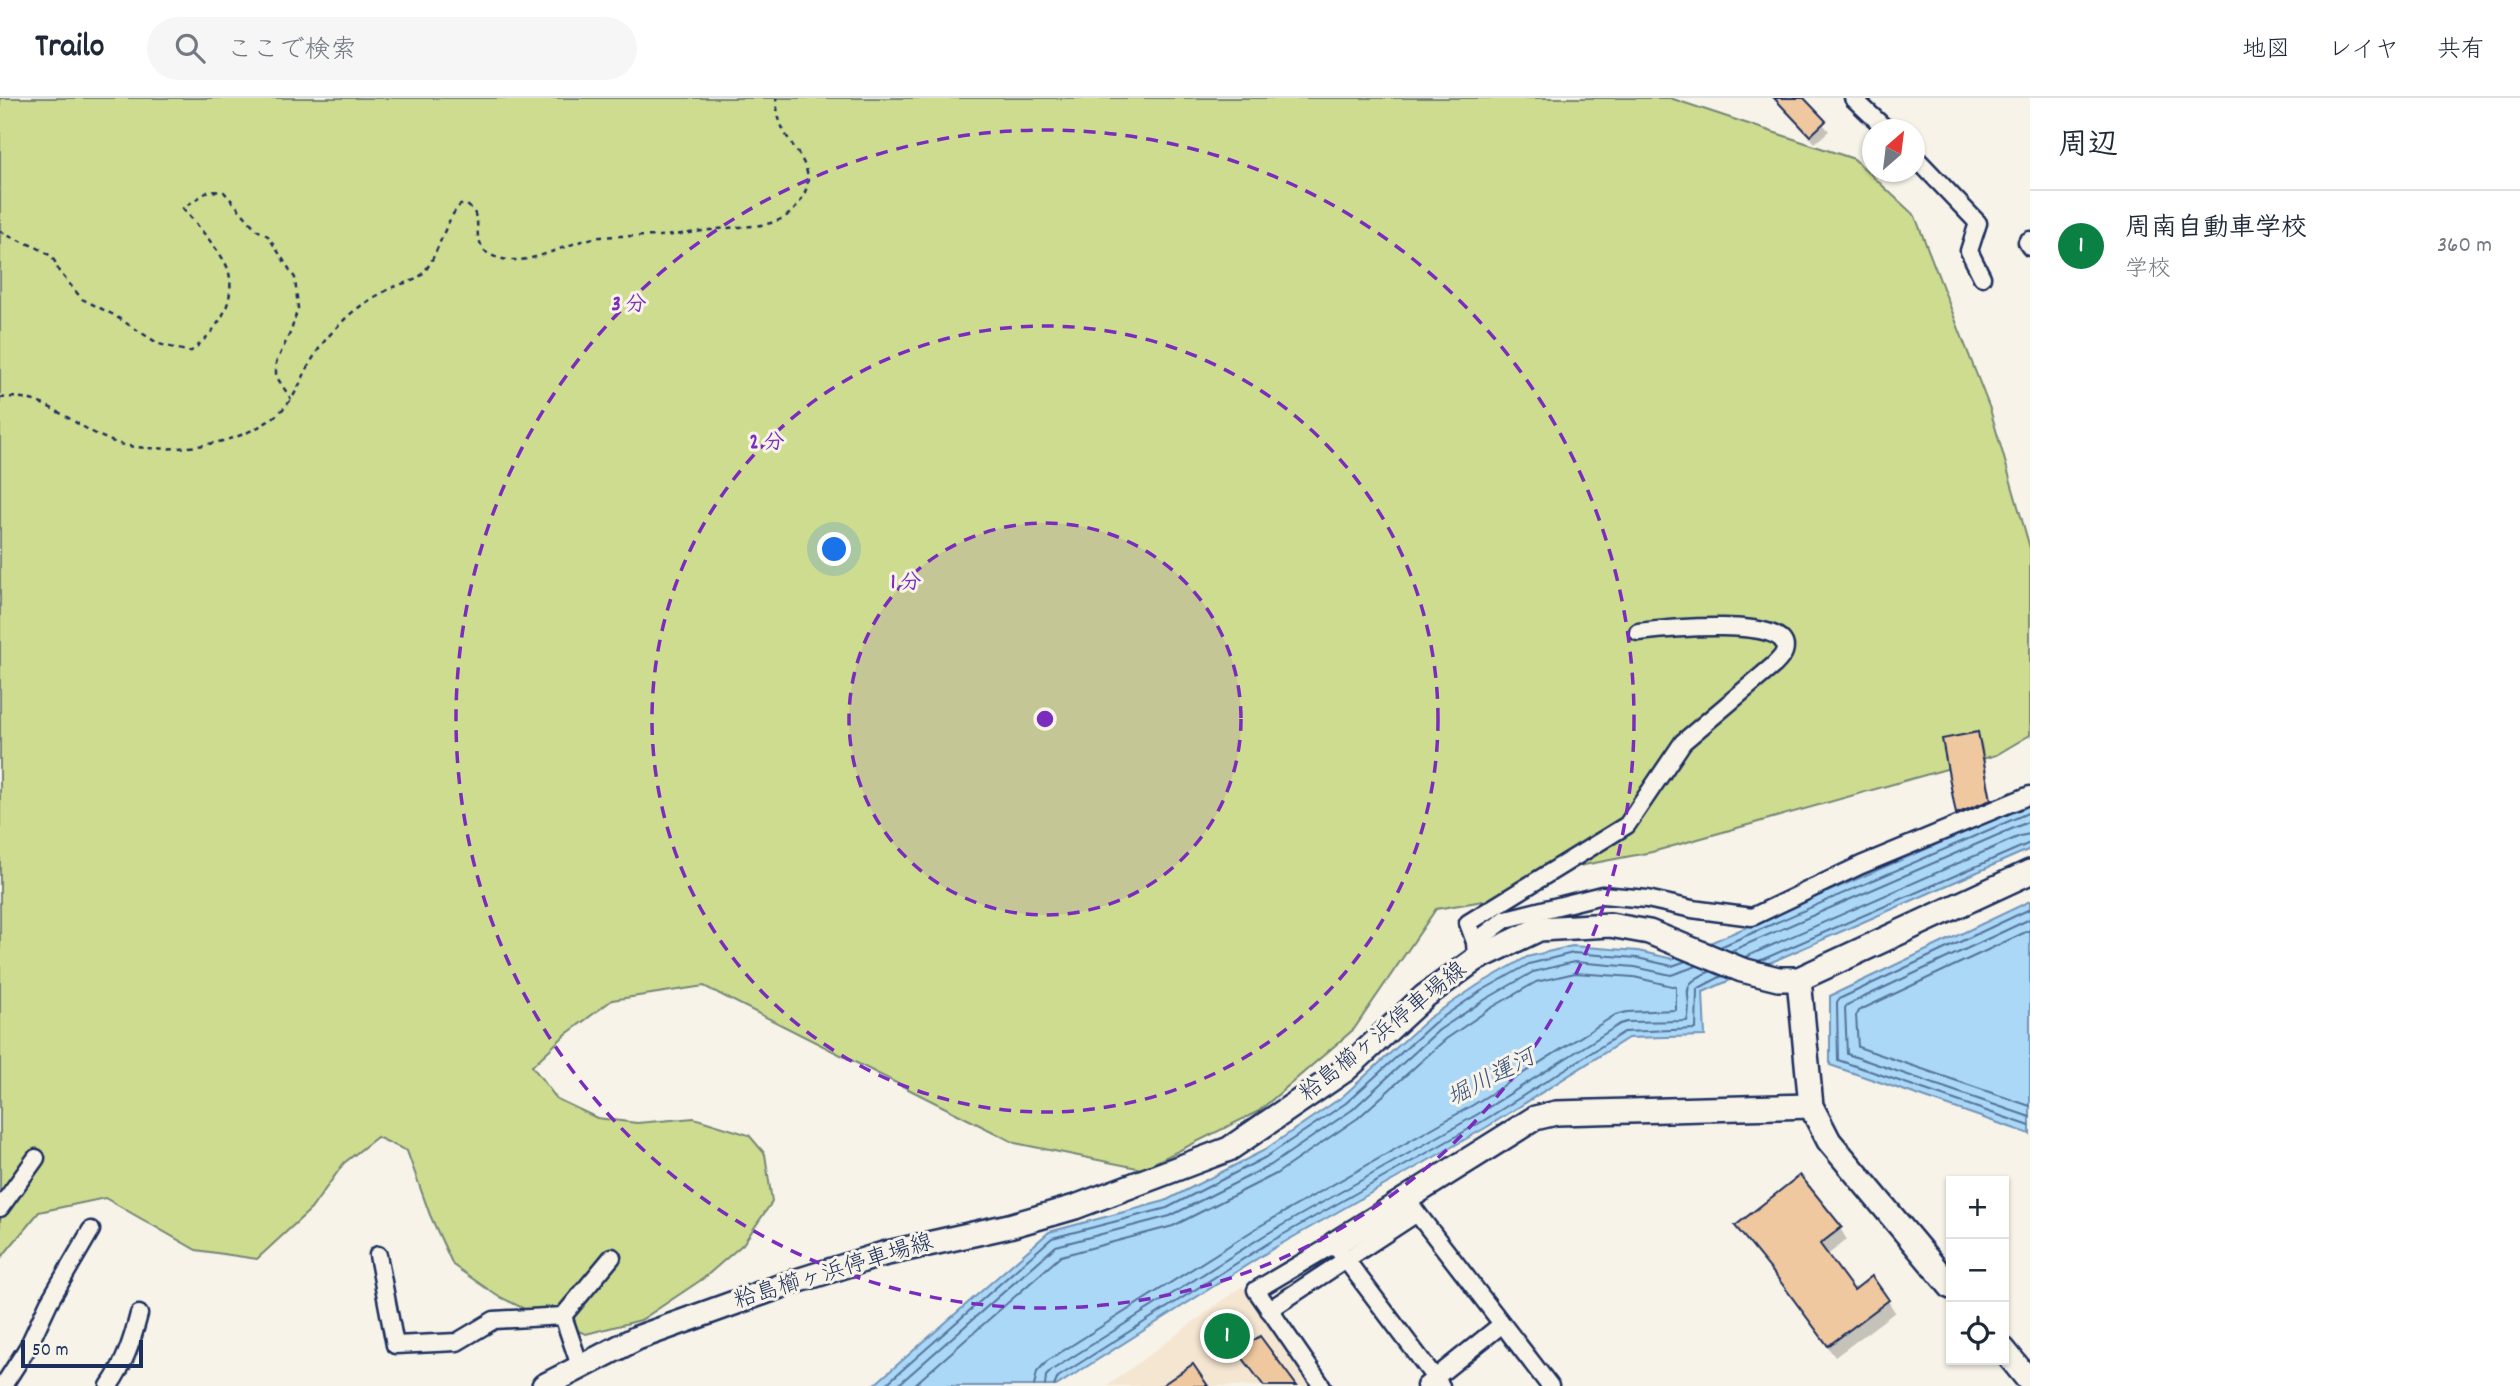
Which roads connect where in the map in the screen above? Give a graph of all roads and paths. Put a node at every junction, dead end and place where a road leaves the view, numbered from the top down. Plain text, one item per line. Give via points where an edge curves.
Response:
1 (776, 98) edge
2 (1853, 98) edge
3 (1875, 119) edge
4 (1925, 168) edge
5 (0, 231) edge
6 (2030, 240) edge
7 (2030, 247) edge
8 (1982, 277) dead end
9 (0, 398) edge
10 (291, 399) junction
11 (1638, 632) dead end
12 (2030, 795) edge
13 (2030, 872) edge
14 (1475, 950) junction
15 (1789, 979) junction
16 (1811, 1106) junction
17 (36, 1158) dead end
18 (1412, 1207) junction
19 (0, 1208) edge
20 (91, 1230) dead end
21 (1340, 1252) junction
22 (378, 1255) dead end
23 (612, 1257) dead end
24 (1946, 1281) edge
25 (1269, 1310) junction
26 (139, 1314) dead end
27 (563, 1316) junction
28 (1501, 1325) junction
29 (2009, 1356) edge
30 (580, 1366) junction
31 (2030, 1382) edge
32 (1434, 1383) edge
33 (2, 1386) edge
34 (109, 1386) edge
35 (544, 1386) edge
36 (1322, 1386) edge
37 (1550, 1386) edge

1 - 10 path via 783,129 805,164 808,180 794,210 780,220 662,236 598,237 522,260 502,260 482,250 474,211 460,205 418,278 395,286 344,320 317,351
2 - 3 street
4 - 8 street via 1978,223 1969,251
5 - 10 path via 48,253 82,299 159,344 190,352 220,323 230,290 228,268 183,208 209,191 224,192 257,230 268,236 295,278 298,308 276,363 276,376
6 - 7 street
9 - 10 path via 29,397 98,437 141,448 205,445 247,433 262,426
11 - 14 street via 1725,626 1765,631 1779,637 1784,652 1683,743 1627,825 1468,923
12 - 14 street via 1861,865 1752,917 1602,895 1506,919
13 - 15 main road
14 - 15 main road, 粭島櫛ヶ浜停車場線 via 1539,929 1611,925 1649,932 1742,970
14 - 30 main road, 粭島櫛ヶ浜停車場線 via 1345,1070 1229,1149 1075,1208 883,1254 787,1284 637,1338
15 - 16 main road
16 - 18 main road via 1556,1113 1535,1118
16 - 24 main road via 1829,1141
17 - 19 street
18 - 21 main road
18 - 28 street
20 - 33 street
21 - 25 street
21 - 25 street via 1256,1290
21 - 32 street
22 - 27 street via 395,1345 457,1342 495,1320
23 - 27 street
25 - 36 street
26 - 34 street via 121,1369
27 - 30 street
28 - 32 street
28 - 37 street
29 - 31 main road
30 - 35 main road, 粭島櫛ヶ浜停車場線

